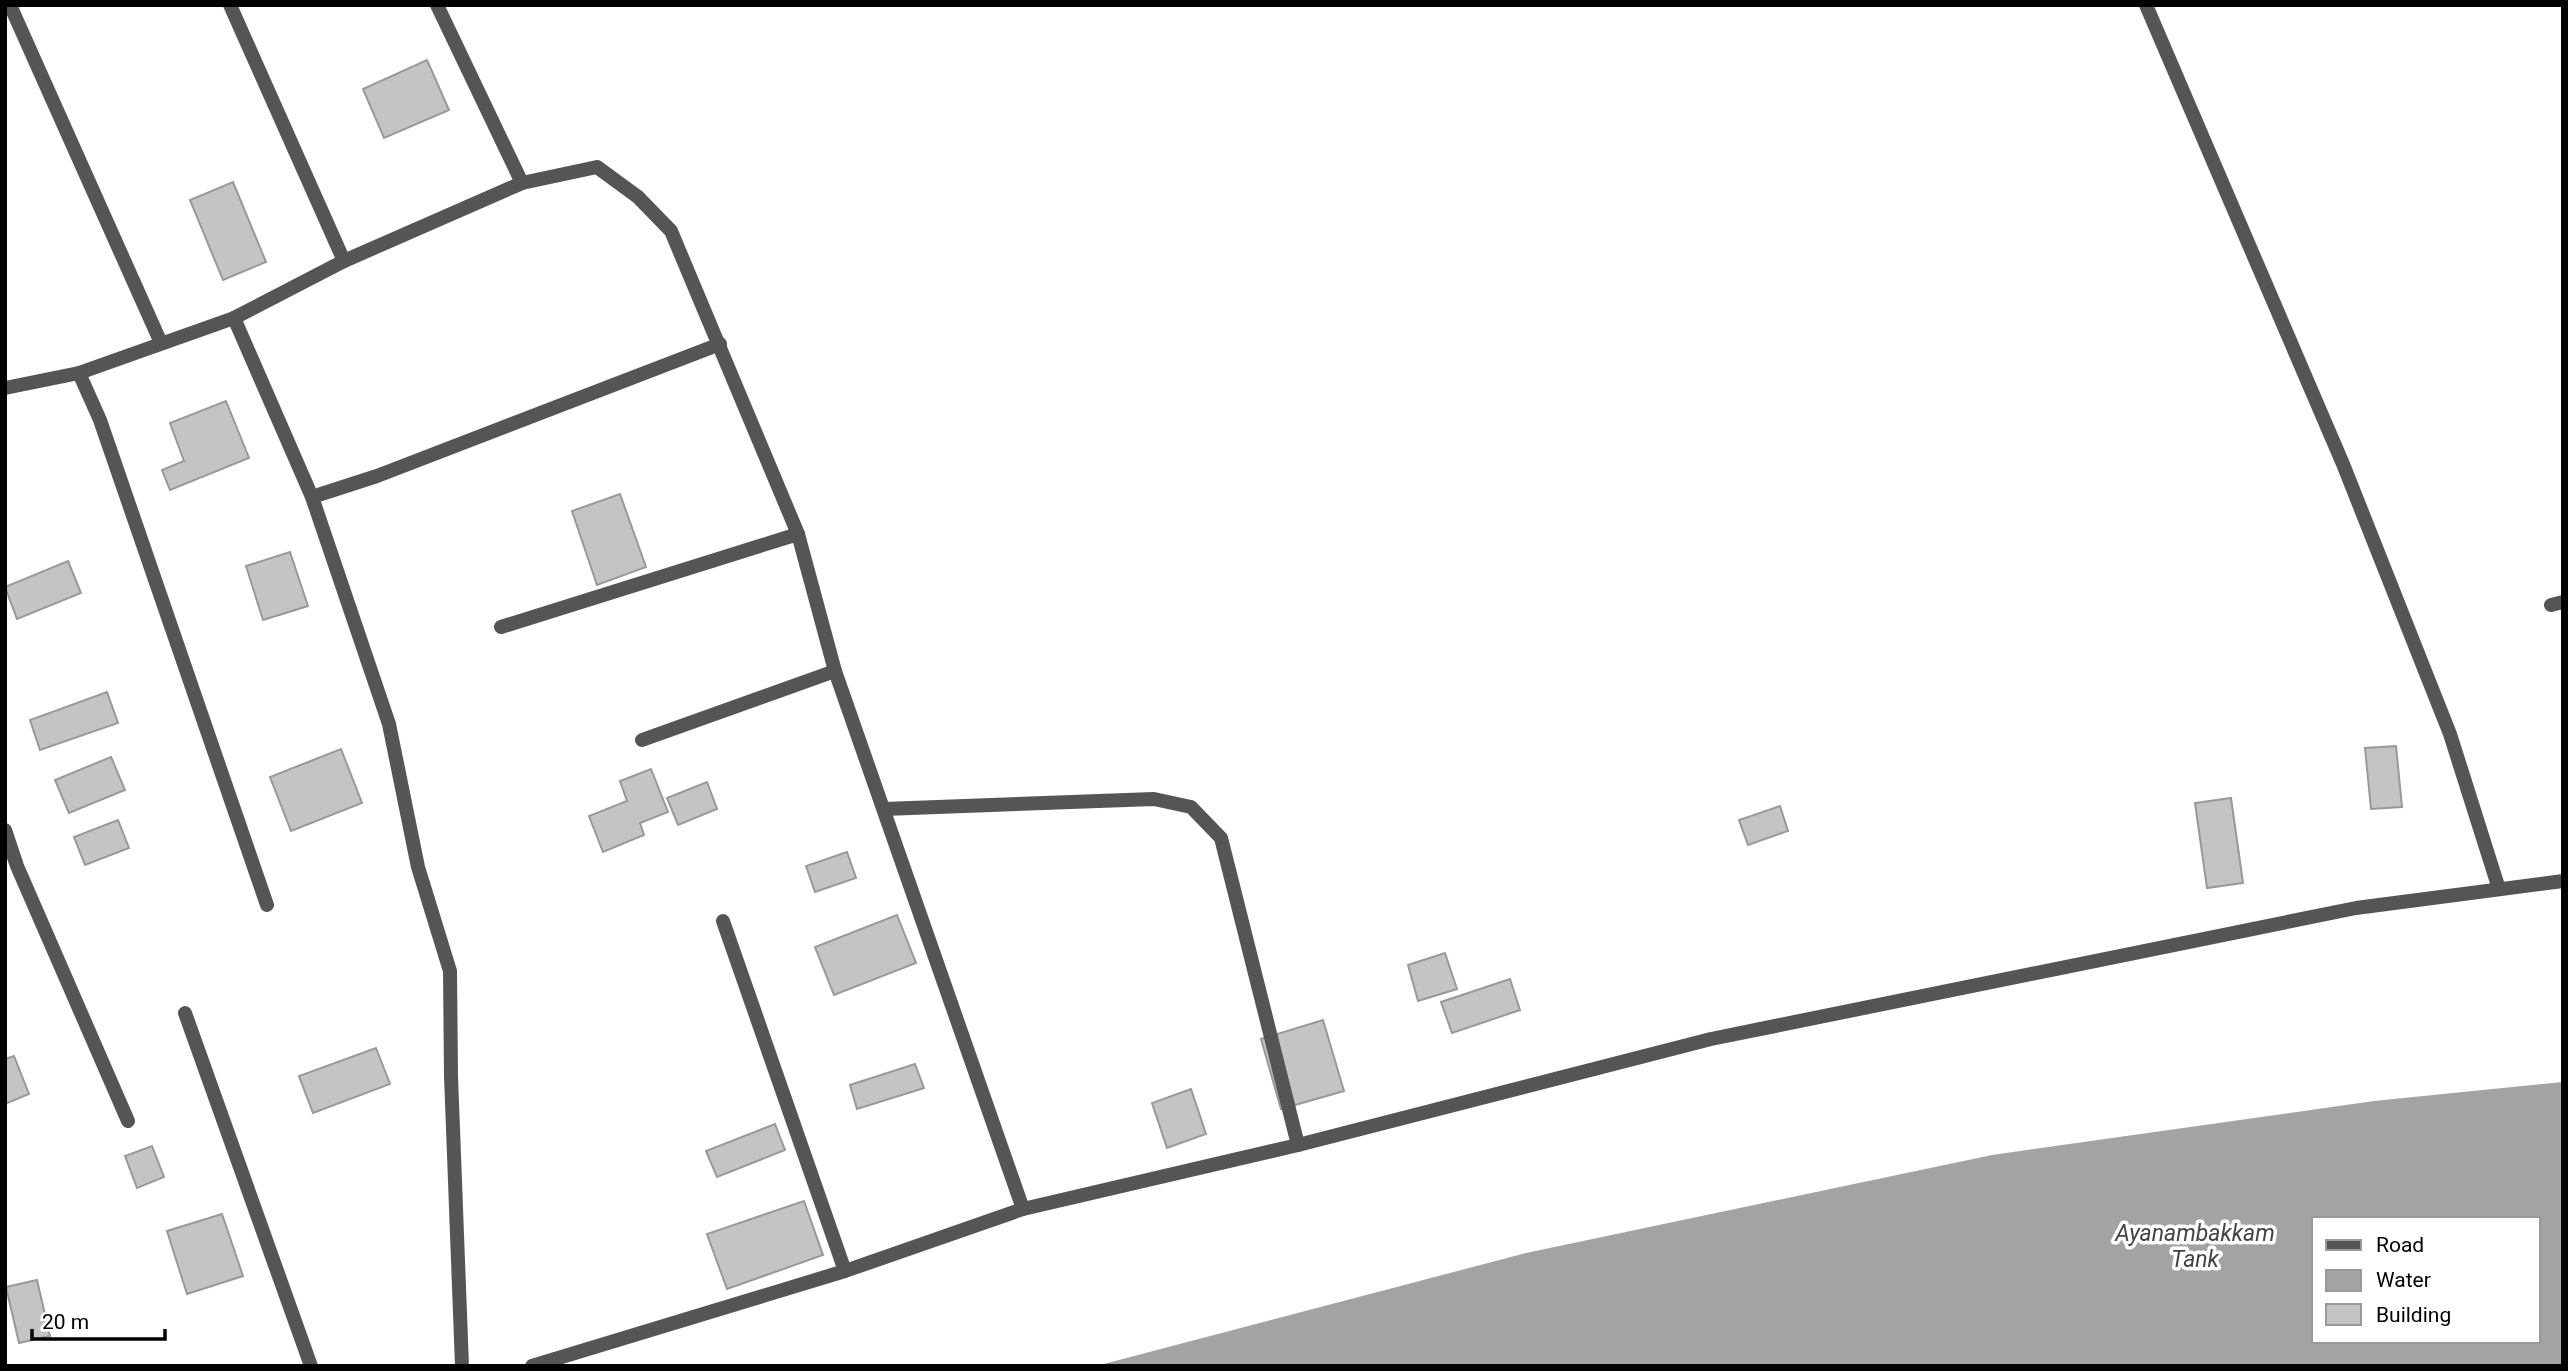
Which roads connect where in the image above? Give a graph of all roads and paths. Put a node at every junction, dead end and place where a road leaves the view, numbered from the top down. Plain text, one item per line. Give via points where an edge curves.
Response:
1 (10, 5) edge
2 (230, 5) edge
3 (436, 5) edge
4 (2146, 5) edge
5 (522, 183) junction
6 (344, 261) junction
7 (233, 318) junction
8 (161, 343) junction
9 (720, 344) junction
10 (79, 373) junction
11 (5, 388) edge
12 (312, 497) junction
13 (798, 534) junction
14 (500, 627) dead end
15 (835, 670) junction
16 (642, 740) dead end
17 (884, 809) junction
18 (5, 830) edge
19 (11, 868) edge
20 (2563, 881) edge
21 (2499, 889) junction
22 (267, 905) dead end
23 (723, 922) dead end
24 (184, 1013) dead end
25 (128, 1121) dead end
26 (1298, 1145) junction
27 (1023, 1209) junction
28 (845, 1271) junction
29 (310, 1366) edge
30 (462, 1366) edge
31 (532, 1366) edge

1 - 8 street
2 - 6 street
3 - 5 street
4 - 21 street via 2343,464 2449,734
5 - 6 street
5 - 9 street via 597,167 638,197 671,231
6 - 7 street
7 - 8 street
7 - 12 street
8 - 10 street
9 - 12 street
9 - 13 street
10 - 11 street
10 - 22 street via 100,420
12 - 30 street via 389,724 418,867 450,971
13 - 14 street
13 - 15 street
15 - 16 street
15 - 17 street
17 - 26 street via 1154,799 1191,807 1221,838
17 - 27 street
18 - 19 street
19 - 25 street
20 - 21 street
21 - 26 street via 2356,908 1711,1039
23 - 28 street
24 - 29 street
26 - 27 street
27 - 28 street
28 - 31 street

